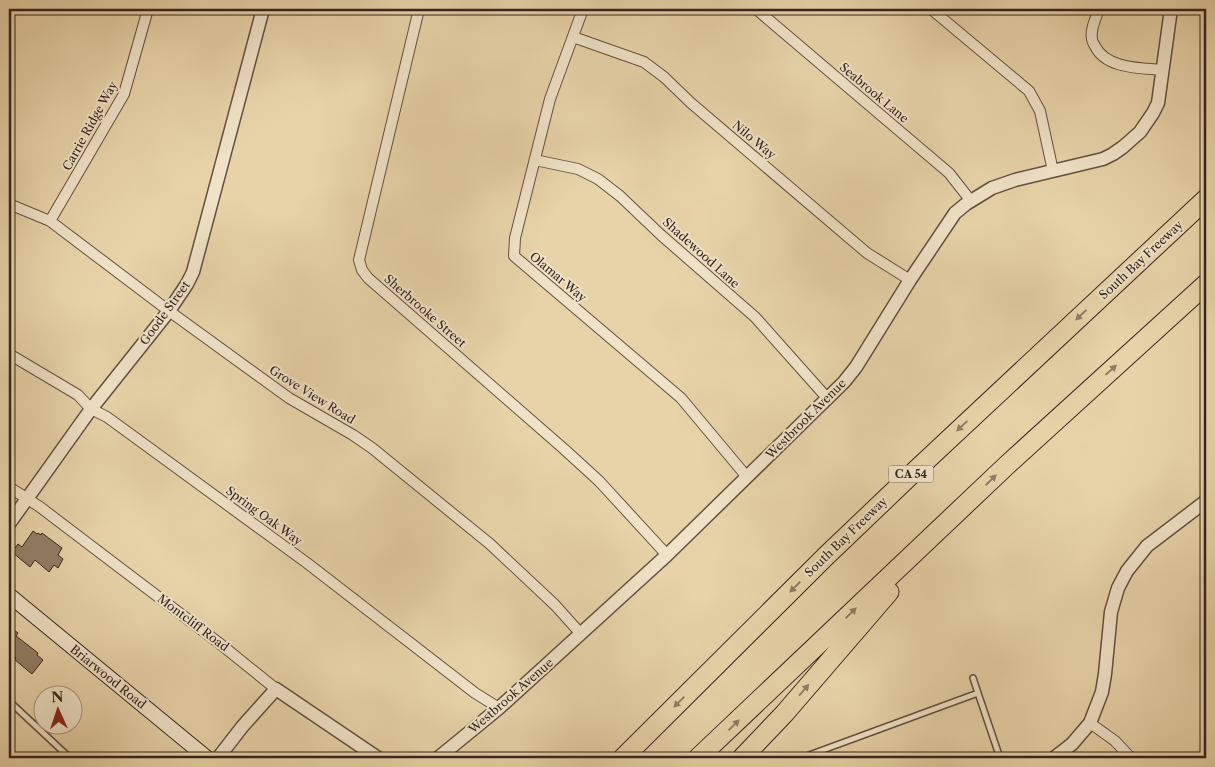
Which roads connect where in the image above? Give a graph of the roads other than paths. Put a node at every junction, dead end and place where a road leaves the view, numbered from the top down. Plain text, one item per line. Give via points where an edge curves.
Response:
1 (148, 9) edge
2 (263, 9) edge
3 (419, 9) edge
4 (583, 9) edge
5 (756, 9) edge
6 (931, 9) edge
7 (1099, 9) edge
8 (1171, 9) edge
9 (573, 37) junction
10 (1163, 70) junction
11 (535, 160) junction
12 (1053, 171) junction
13 (1206, 199) edge
14 (971, 201) junction
15 (9, 204) edge
16 (50, 221) junction
17 (910, 280) junction
18 (1206, 284) edge
19 (169, 311) junction
20 (9, 354) edge
21 (828, 399) junction
22 (91, 409) junction
23 (747, 477) junction
24 (9, 487) edge
25 (26, 499) junction
26 (1206, 502) edge
27 (956, 513) junction
28 (9, 524) edge
29 (667, 555) junction
30 (9, 595) edge
31 (581, 634) junction
32 (973, 678) dead end
33 (276, 689) junction
34 (978, 693) junction
35 (9, 701) edge
36 (499, 708) junction
37 (1090, 723) junction
38 (70, 758) edge
39 (207, 758) edge
40 (218, 758) edge
41 (378, 758) edge
42 (438, 758) edge
43 (623, 758) edge
44 (698, 758) edge
45 (742, 758) edge
46 (801, 758) edge
47 (1000, 758) edge
48 (1054, 758) edge
49 (1131, 758) edge

1 - 16 street, Carrie Ridge Way via 124,94
2 - 19 street, Goode Street via 193,272
3 - 29 street, Sherbrooke Street via 359,260 362,270 599,481
4 - 9 street, Olamar Way
5 - 14 street, Seabrook Lane via 949,172
6 - 12 street via 1029,92 1040,111
7 - 10 street via 1092,26 1092,39 1097,50 1108,60 1126,66
8 - 10 street, Westbrook Avenue
9 - 11 street, Olamar Way via 550,99
9 - 17 street, Nilo Way via 644,62 664,76 691,103 867,253
10 - 12 street, Westbrook Avenue via 1158,103 1132,140 1103,159
11 - 21 street, Shadewood Lane via 578,169 616,193 755,318
11 - 23 street, Olamar Way via 515,238 514,256 681,398
12 - 14 street, Westbrook Avenue via 992,188
13 -> 43 highway, South Bay Freeway / CA 54 via 819,563
14 - 17 street, Westbrook Avenue via 955,213
15 - 16 street, Grove View Road
16 - 19 street, Grove View Road
17 - 21 street, Westbrook Avenue via 856,367
27 -> 18 highway
19 - 22 street, Goode Street
19 - 31 street, Grove View Road via 289,398 372,448 490,544
20 - 22 street, Spring Oak Way via 78,395
21 - 23 street, Westbrook Avenue
22 - 25 street, Goode Street
22 - 36 street, Spring Oak Way via 107,417 302,559 475,693
23 - 29 street, Westbrook Avenue
24 - 25 street, Montcliff Road
25 - 28 street, Goode Street
25 - 33 street, Montcliff Road via 212,637
26 - 37 street via 1147,546 1118,588 1111,612 1104,683
44 -> 27 highway
45 -> 27 highway via 784,714
29 - 31 street, Westbrook Avenue
30 - 39 main road, Briarwood Road
31 - 36 street, Westbrook Avenue
32 - 34 lane
33 - 40 street
33 - 41 street, Montcliff Road
34 - 46 lane
34 - 47 lane
35 - 38 lane
36 - 42 street, Westbrook Avenue
37 - 48 street via 1072,744
37 - 49 street via 1116,741

